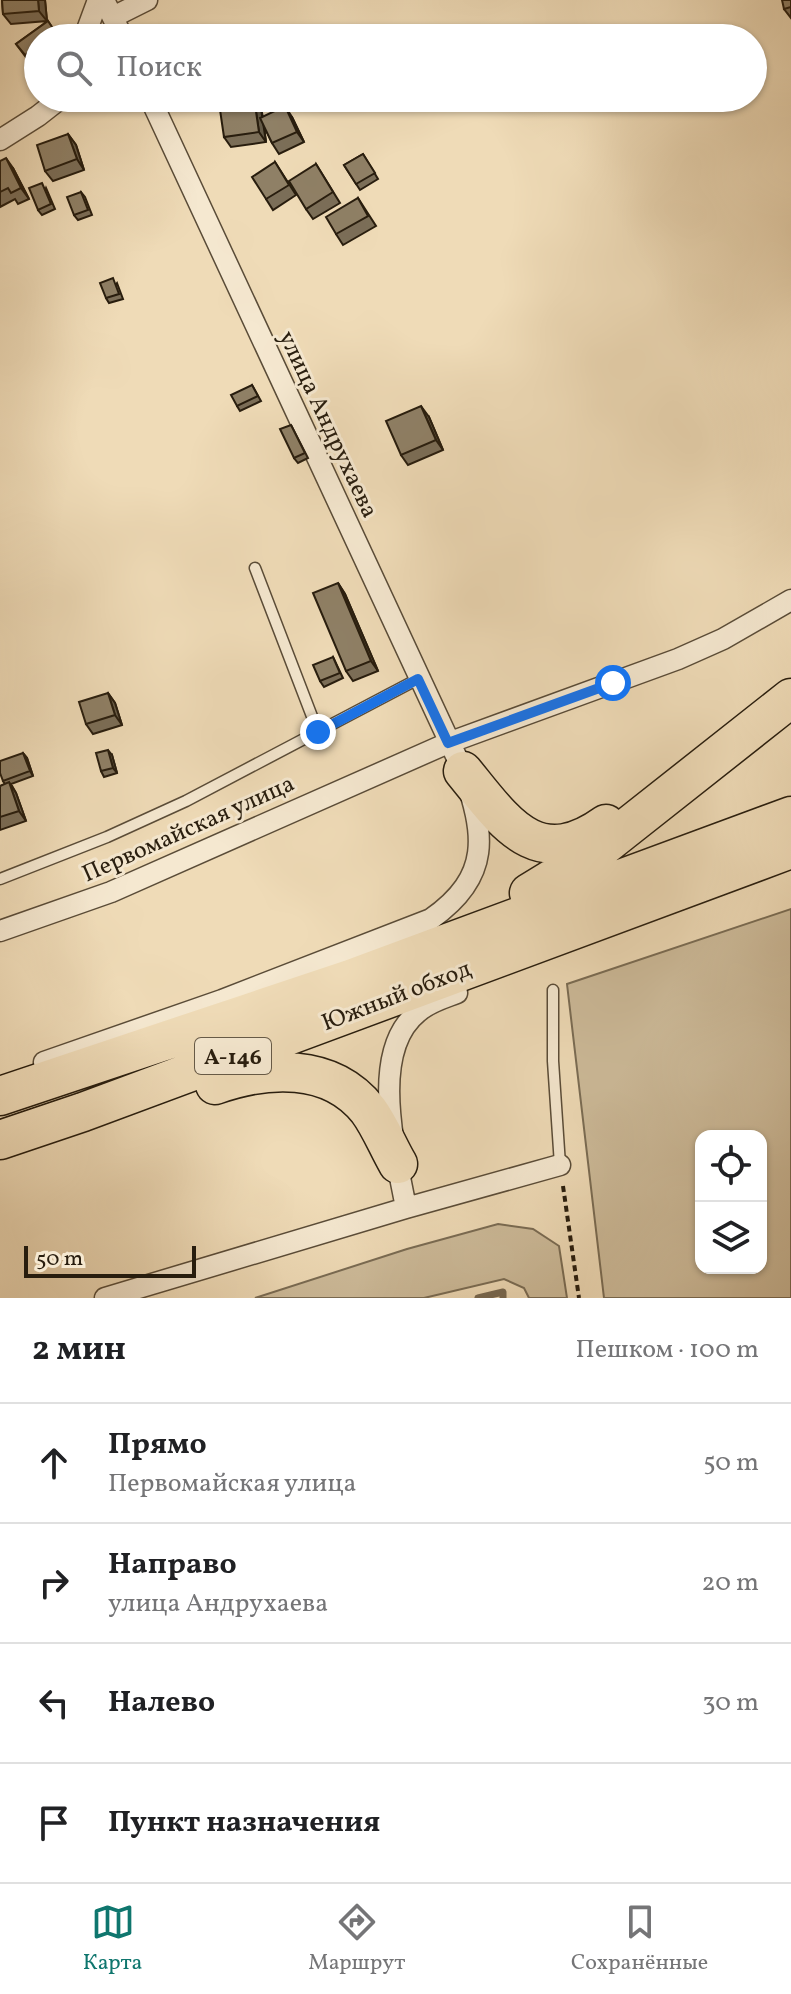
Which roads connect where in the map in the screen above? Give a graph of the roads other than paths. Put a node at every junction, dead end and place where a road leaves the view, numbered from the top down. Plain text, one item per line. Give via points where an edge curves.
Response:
1 (98, 0) edge
2 (147, 0) edge
3 (109, 8) edge
4 (89, 24) edge
5 (43, 112) edge
6 (156, 112) edge
7 (0, 140) edge
8 (255, 568) dead end
9 (791, 600) edge
10 (418, 679) junction
11 (791, 679) edge
12 (791, 698) edge
13 (318, 732) junction
14 (455, 757) junction
15 (791, 816) edge
16 (791, 849) edge
17 (791, 869) edge
18 (0, 879) edge
19 (0, 931) edge
20 (553, 990) dead end
21 (205, 1027) junction
22 (0, 1077) edge
23 (0, 1096) edge
24 (0, 1140) edge
25 (0, 1157) edge
26 (398, 1164) junction
27 (560, 1165) joint
28 (406, 1208) junction
29 (105, 1298) edge

1 - 4 street
2 - 3 street
5 - 7 street
6 - 10 street, улица Андрухаева
8 - 13 lane
9 - 14 street, Первомайская улица via 723,639
10 - 13 lane
10 - 14 street, улица Андрухаева
11 - 14 highway via 603,826 563,843 546,844 509,826
12 - 21 highway via 644,816 549,883
13 - 18 lane via 186,801
14 - 19 street, Первомайская улица
14 - 22 street, улица Андрухаева via 480,827 477,863 463,892 431,919 222,1000
15 - 21 highway
16 - 24 highway, Южный обход / А-146
17 - 26 street via 418,1011 403,1027 389,1067
20 - 27 lane
21 - 23 highway, А-146
25 - 26 highway via 242,1076 281,1072 332,1081 351,1093 368,1111
26 - 28 street
27 - 28 street
28 - 29 street

